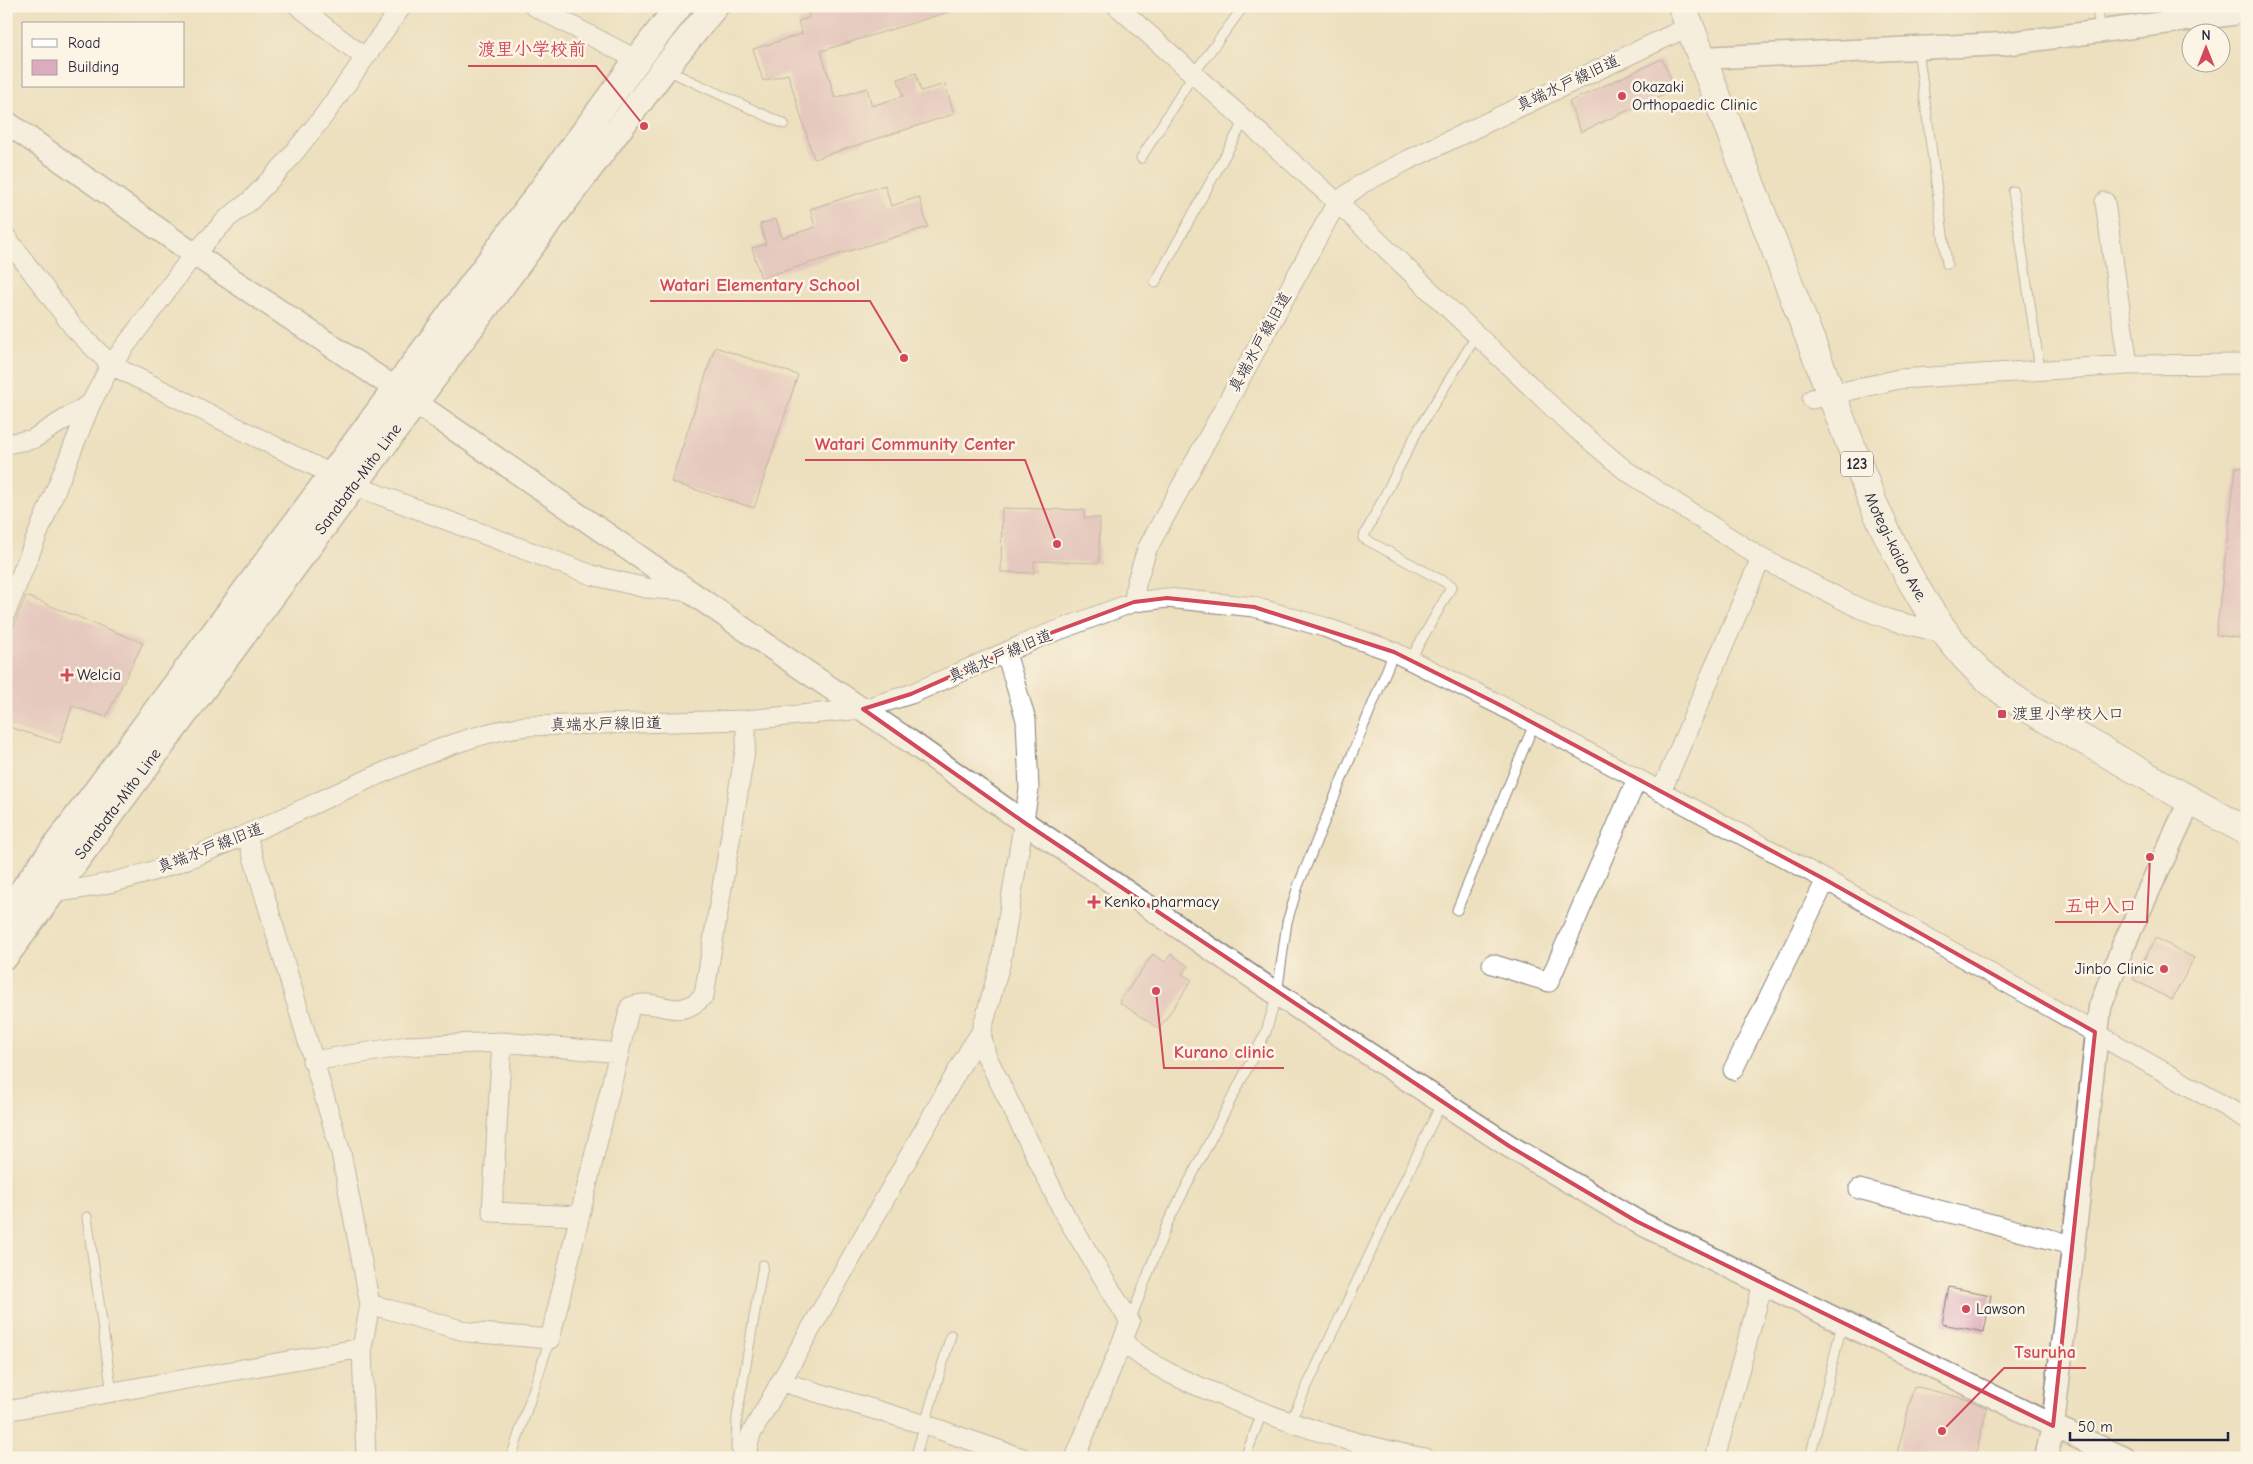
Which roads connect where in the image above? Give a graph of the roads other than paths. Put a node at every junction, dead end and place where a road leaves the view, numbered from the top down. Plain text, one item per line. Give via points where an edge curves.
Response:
1 (298, 6) edge
2 (402, 6) edge
3 (534, 6) edge
4 (679, 6) edge
5 (715, 6) edge
6 (1117, 6) edge
7 (1244, 6) edge
8 (2097, 6) edge
9 (2247, 12) edge
10 (1686, 16) edge
11 (2100, 32) junction
12 (1918, 49) junction
13 (364, 57) junction
14 (1702, 58) junction
15 (637, 60) junction
16 (664, 69) junction
17 (1194, 73) junction
18 (1244, 121) junction
19 (6, 122) edge
20 (784, 124) dead end
21 (1141, 158) dead end
22 (2014, 191) dead end
23 (1337, 202) junction
24 (2105, 202) dead end
25 (6, 237) edge
26 (194, 254) junction
27 (1947, 264) dead end
28 (1155, 283) dead end
29 (1477, 335) junction
30 (2247, 364) edge
31 (111, 365) junction
32 (2128, 365) junction
33 (2040, 370) junction
34 (406, 396) junction
35 (1821, 396) junction
36 (91, 403) junction
37 (6, 444) edge
38 (343, 479) junction
39 (1761, 558) junction
40 (689, 591) junction
41 (1134, 602) junction
42 (6, 612) edge
43 (1946, 634) junction
44 (1006, 653) junction
45 (1402, 656) junction
46 (863, 709) junction
47 (746, 720) junction
48 (1534, 724) junction
49 (1637, 779) junction
50 (1661, 792) junction
51 (2190, 801) junction
52 (1024, 823) junction
53 (2247, 832) edge
54 (247, 836) junction
55 (1826, 880) junction
56 (53, 892) junction
57 (11, 901) edge
58 (1457, 910) dead end
59 (6, 955) edge
60 (1492, 964) dead end
61 (1277, 994) junction
62 (2095, 1032) junction
63 (981, 1033) junction
64 (502, 1042) junction
65 (619, 1053) junction
66 (312, 1061) junction
67 (1733, 1070) dead end
68 (1442, 1102) junction
69 (2247, 1119) edge
70 (1859, 1189) dead end
71 (580, 1216) junction
72 (87, 1217) dead end
73 (2072, 1245) junction
74 (764, 1265) dead end
75 (1763, 1284) junction
76 (370, 1304) junction
77 (1130, 1322) junction
78 (1842, 1323) junction
79 (951, 1335) dead end
80 (550, 1339) junction
81 (1122, 1342) junction
82 (362, 1348) junction
83 (782, 1382) junction
84 (112, 1394) junction
85 (6, 1410) edge
86 (1262, 1413) junction
87 (1290, 1422) junction
88 (926, 1425) junction
89 (2053, 1426) junction
90 (1388, 1454) edge
91 (366, 1458) edge
92 (510, 1458) edge
93 (744, 1458) edge
94 (915, 1458) edge
95 (1022, 1458) edge
96 (1075, 1458) edge
97 (1245, 1458) edge
98 (1425, 1458) edge
99 (1715, 1458) edge
100 (1810, 1458) edge
101 (2046, 1458) edge
102 (2124, 1458) edge

1 - 13 street
2 - 13 street
3 - 15 street
4 - 15 main road, Sanabata-Mito Line
5 - 16 main road, Sanabata-Mito Line
6 - 17 street
7 - 17 lane
8 - 11 lane
9 - 11 street
10 - 14 highway, Motegi-kaido Ave. / 123
10 - 23 street, 真端水戸線旧道 via 1363,183
11 - 12 street via 2003,44
12 - 14 street
12 - 27 lane
13 - 26 street via 322,118 284,165
14 - 35 highway, Motegi-kaido Ave. / 123
15 - 34 main road, Sanabata-Mito Line
16 - 20 lane
16 - 34 main road, Sanabata-Mito Line
17 - 18 street
17 - 21 lane
18 - 23 street
18 - 28 lane
19 - 26 street
22 - 33 lane
23 - 29 street
23 - 41 street, 真端水戸線旧道 via 1147,549
24 - 32 street
25 - 31 street via 74,328
26 - 31 street
26 - 34 street
29 - 39 street via 1567,421 1625,470
29 - 45 lane via 1418,430 1363,538 1452,586
30 - 32 street
31 - 36 street
31 - 38 street
32 - 33 street
33 - 35 street via 1899,378
34 - 38 main road, Sanabata-Mito Line
34 - 40 street
35 - 43 highway, Motegi-kaido Ave. / 123 via 1898,559
36 - 37 street via 33,439
36 - 42 street
38 - 40 street via 592,575 646,588
38 - 56 main road, Sanabata-Mito Line
38 - 57 main road, Sanabata-Mito Line
39 - 43 street via 1858,608
39 - 50 street
40 - 46 street
41 - 44 street, 真端水戸線旧道
41 - 45 street via 1167,598 1254,606 1324,627
43 - 51 highway, Motegi-kaido Ave. / 123 via 1968,660 2021,703
44 - 46 street, 真端水戸線旧道 via 911,694
44 - 52 street via 1026,720 1029,789
45 - 48 street
45 - 61 lane via 1298,886 1287,922
46 - 47 street, 真端水戸線旧道
46 - 52 street
47 - 54 street, 真端水戸線旧道 via 500,729 425,754
47 - 65 street via 746,745 704,996 694,1006 677,1010 641,1003 630,1007
48 - 49 street
48 - 58 lane
49 - 50 street
49 - 60 street via 1549,982
50 - 55 street
51 - 53 highway, Motegi-kaido Ave. / 123
51 - 62 street via 2114,967
52 - 61 street
52 - 63 street via 1001,961
54 - 56 street, 真端水戸線旧道 via 127,880
54 - 66 street
55 - 62 street
55 - 67 street
56 - 57 street, 真端水戸線旧道
56 - 59 main road, Sanabata-Mito Line
61 - 68 street
61 - 77 lane via 1266,1032 1168,1222
62 - 69 street
62 - 73 street
63 - 77 street via 986,1055 1064,1213
63 - 83 street
64 - 65 street
64 - 66 street via 407,1046
64 - 71 street via 492,1212
65 - 71 street
66 - 76 street via 341,1153
68 - 75 street via 1636,1221
68 - 87 lane
70 - 73 street
71 - 80 street
72 - 84 lane
73 - 89 street
74 - 93 lane via 737,1416 736,1449
75 - 78 street
75 - 99 street
76 - 80 street via 468,1332
76 - 82 street
77 - 81 street
78 - 89 street
78 - 100 lane
79 - 88 lane
80 - 92 lane
81 - 86 street via 1163,1372
81 - 96 street
82 - 84 street
82 - 91 street
83 - 88 street
83 - 93 street via 750,1434
84 - 85 street
86 - 87 street
86 - 97 lane
87 - 90 street
88 - 94 lane
88 - 95 street
89 - 101 street
89 - 102 street
90 - 98 street

